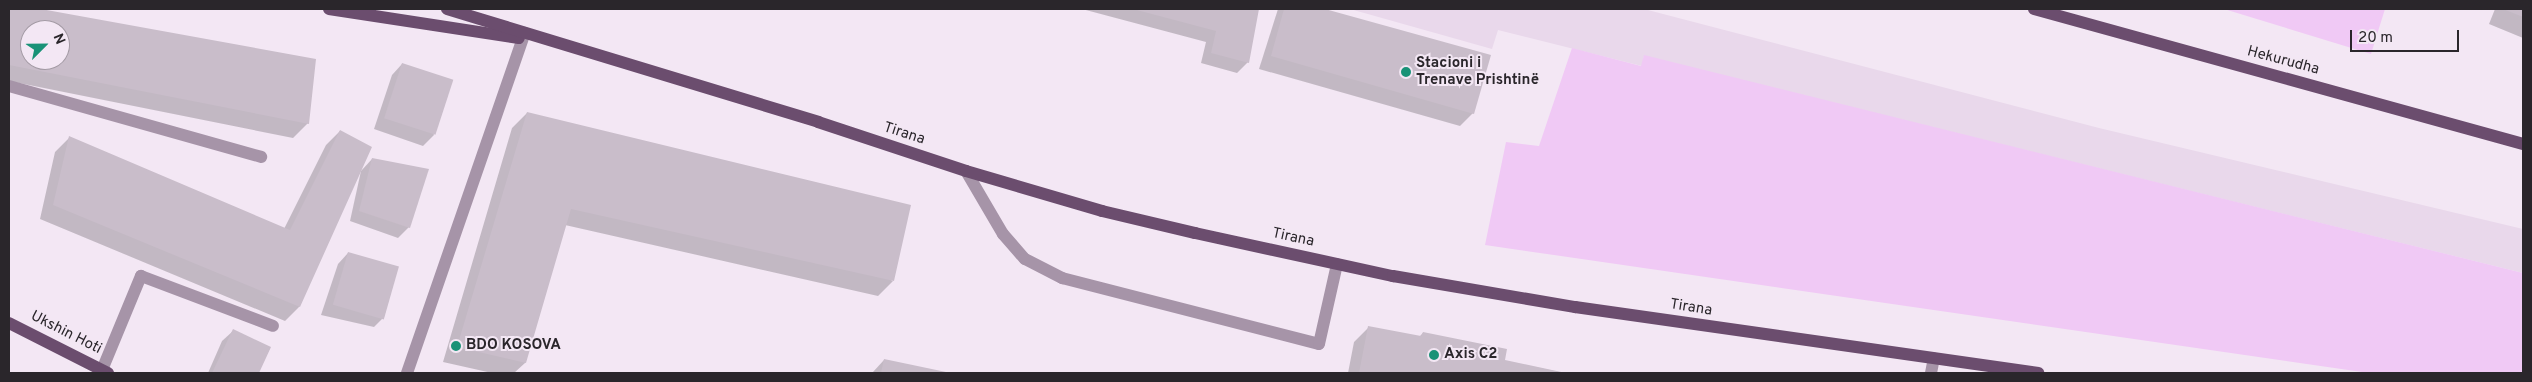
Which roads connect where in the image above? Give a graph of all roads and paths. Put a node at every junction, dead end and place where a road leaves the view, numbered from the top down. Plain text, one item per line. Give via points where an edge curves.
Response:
1 (328, 9) edge
2 (447, 9) edge
3 (477, 9) edge
4 (2034, 9) edge
5 (524, 36) junction
6 (561, 44) junction
7 (9, 86) edge
8 (2523, 144) edge
9 (261, 157) dead end
10 (966, 171) junction
11 (1337, 264) junction
12 (9, 323) edge
13 (273, 326) dead end
14 (1934, 358) junction
15 (105, 372) edge
16 (406, 373) edge
17 (1931, 373) edge
18 (2038, 373) edge

1 - 5 main road
2 - 5 main road
3 - 6 main road, Tirana
4 - 8 main road, Hekurudha
5 - 6 main road
5 - 16 street
6 - 10 main road, Tirana
7 - 9 street
10 - 11 main road, Tirana via 1102,211
10 - 11 street via 1003,234 1024,259 1062,278 1319,344
11 - 14 main road, Tirana via 1585,308
12 - 15 main road, Ukshin Hoti
13 - 15 street via 141,276
14 - 17 street
14 - 18 main road, Tirana

